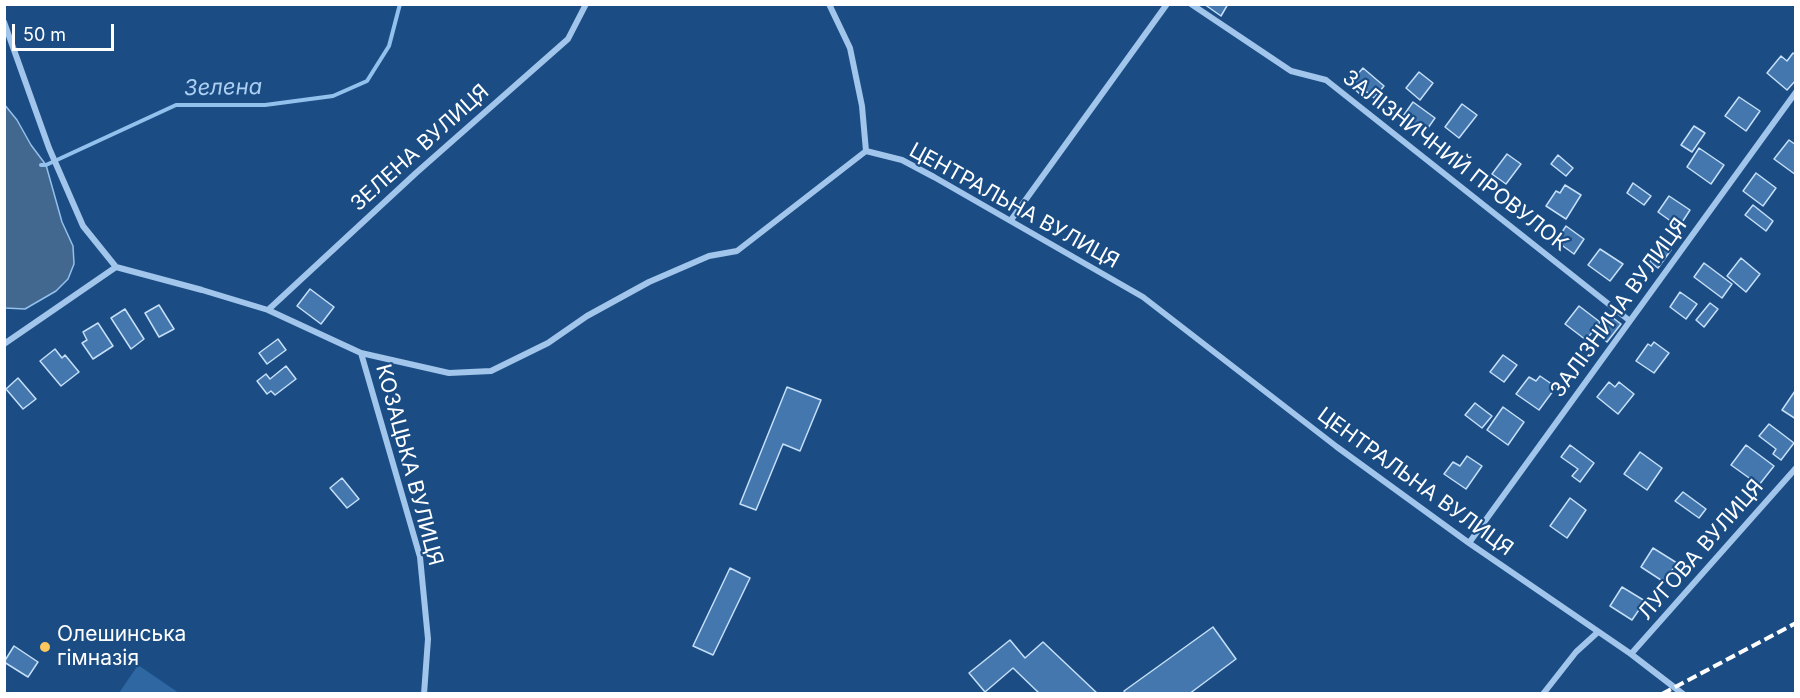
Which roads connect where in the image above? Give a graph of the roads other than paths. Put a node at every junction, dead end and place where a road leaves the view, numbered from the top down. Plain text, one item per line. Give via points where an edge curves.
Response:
1 (586, 4) edge
2 (829, 4) edge
3 (1167, 4) edge
4 (1191, 4) edge
5 (4, 22) edge
6 (1796, 92) edge
7 (866, 151) junction
8 (1011, 220) junction
9 (116, 267) junction
10 (268, 310) junction
11 (1630, 321) junction
12 (4, 344) edge
13 (361, 353) junction
14 (1796, 468) edge
15 (1469, 543) junction
16 (1598, 632) junction
17 (1631, 654) junction
18 (424, 693) edge
19 (1543, 693) edge
20 (1683, 693) edge

1 - 10 street, ЗЕЛЕНА ВУЛИЦЯ via 568,39
2 - 7 street via 850,48
3 - 8 street
4 - 11 street, ЗАЛІЗНИЧНИЙ ПРОВУЛОК via 1291,71 1326,80
5 - 9 street via 49,148 83,226
6 - 11 street, ЗАЛІЗНИЧА ВУЛИЦЯ
7 - 8 street, ЦЕНТРАЛЬНА ВУЛИЦЯ via 902,160
7 - 13 street via 737,251 710,256 649,282 548,343 491,371 449,373
8 - 15 street, ЦЕНТРАЛЬНА ВУЛИЦЯ via 1143,297
9 - 10 street
9 - 12 street
10 - 13 street
11 - 15 street, ЗАЛІЗНИЧА ВУЛИЦЯ
13 - 18 street, КОЗАЦЬКА ВУЛИЦЯ via 420,557 428,639
14 - 17 street, ЛУГОВА ВУЛИЦЯ
15 - 16 street, ЦЕНТРАЛЬНА ВУЛИЦЯ
16 - 17 street, ЦЕНТРАЛЬНА ВУЛИЦЯ
16 - 19 street
17 - 20 street, ЦЕНТРАЛЬНА ВУЛИЦЯ

